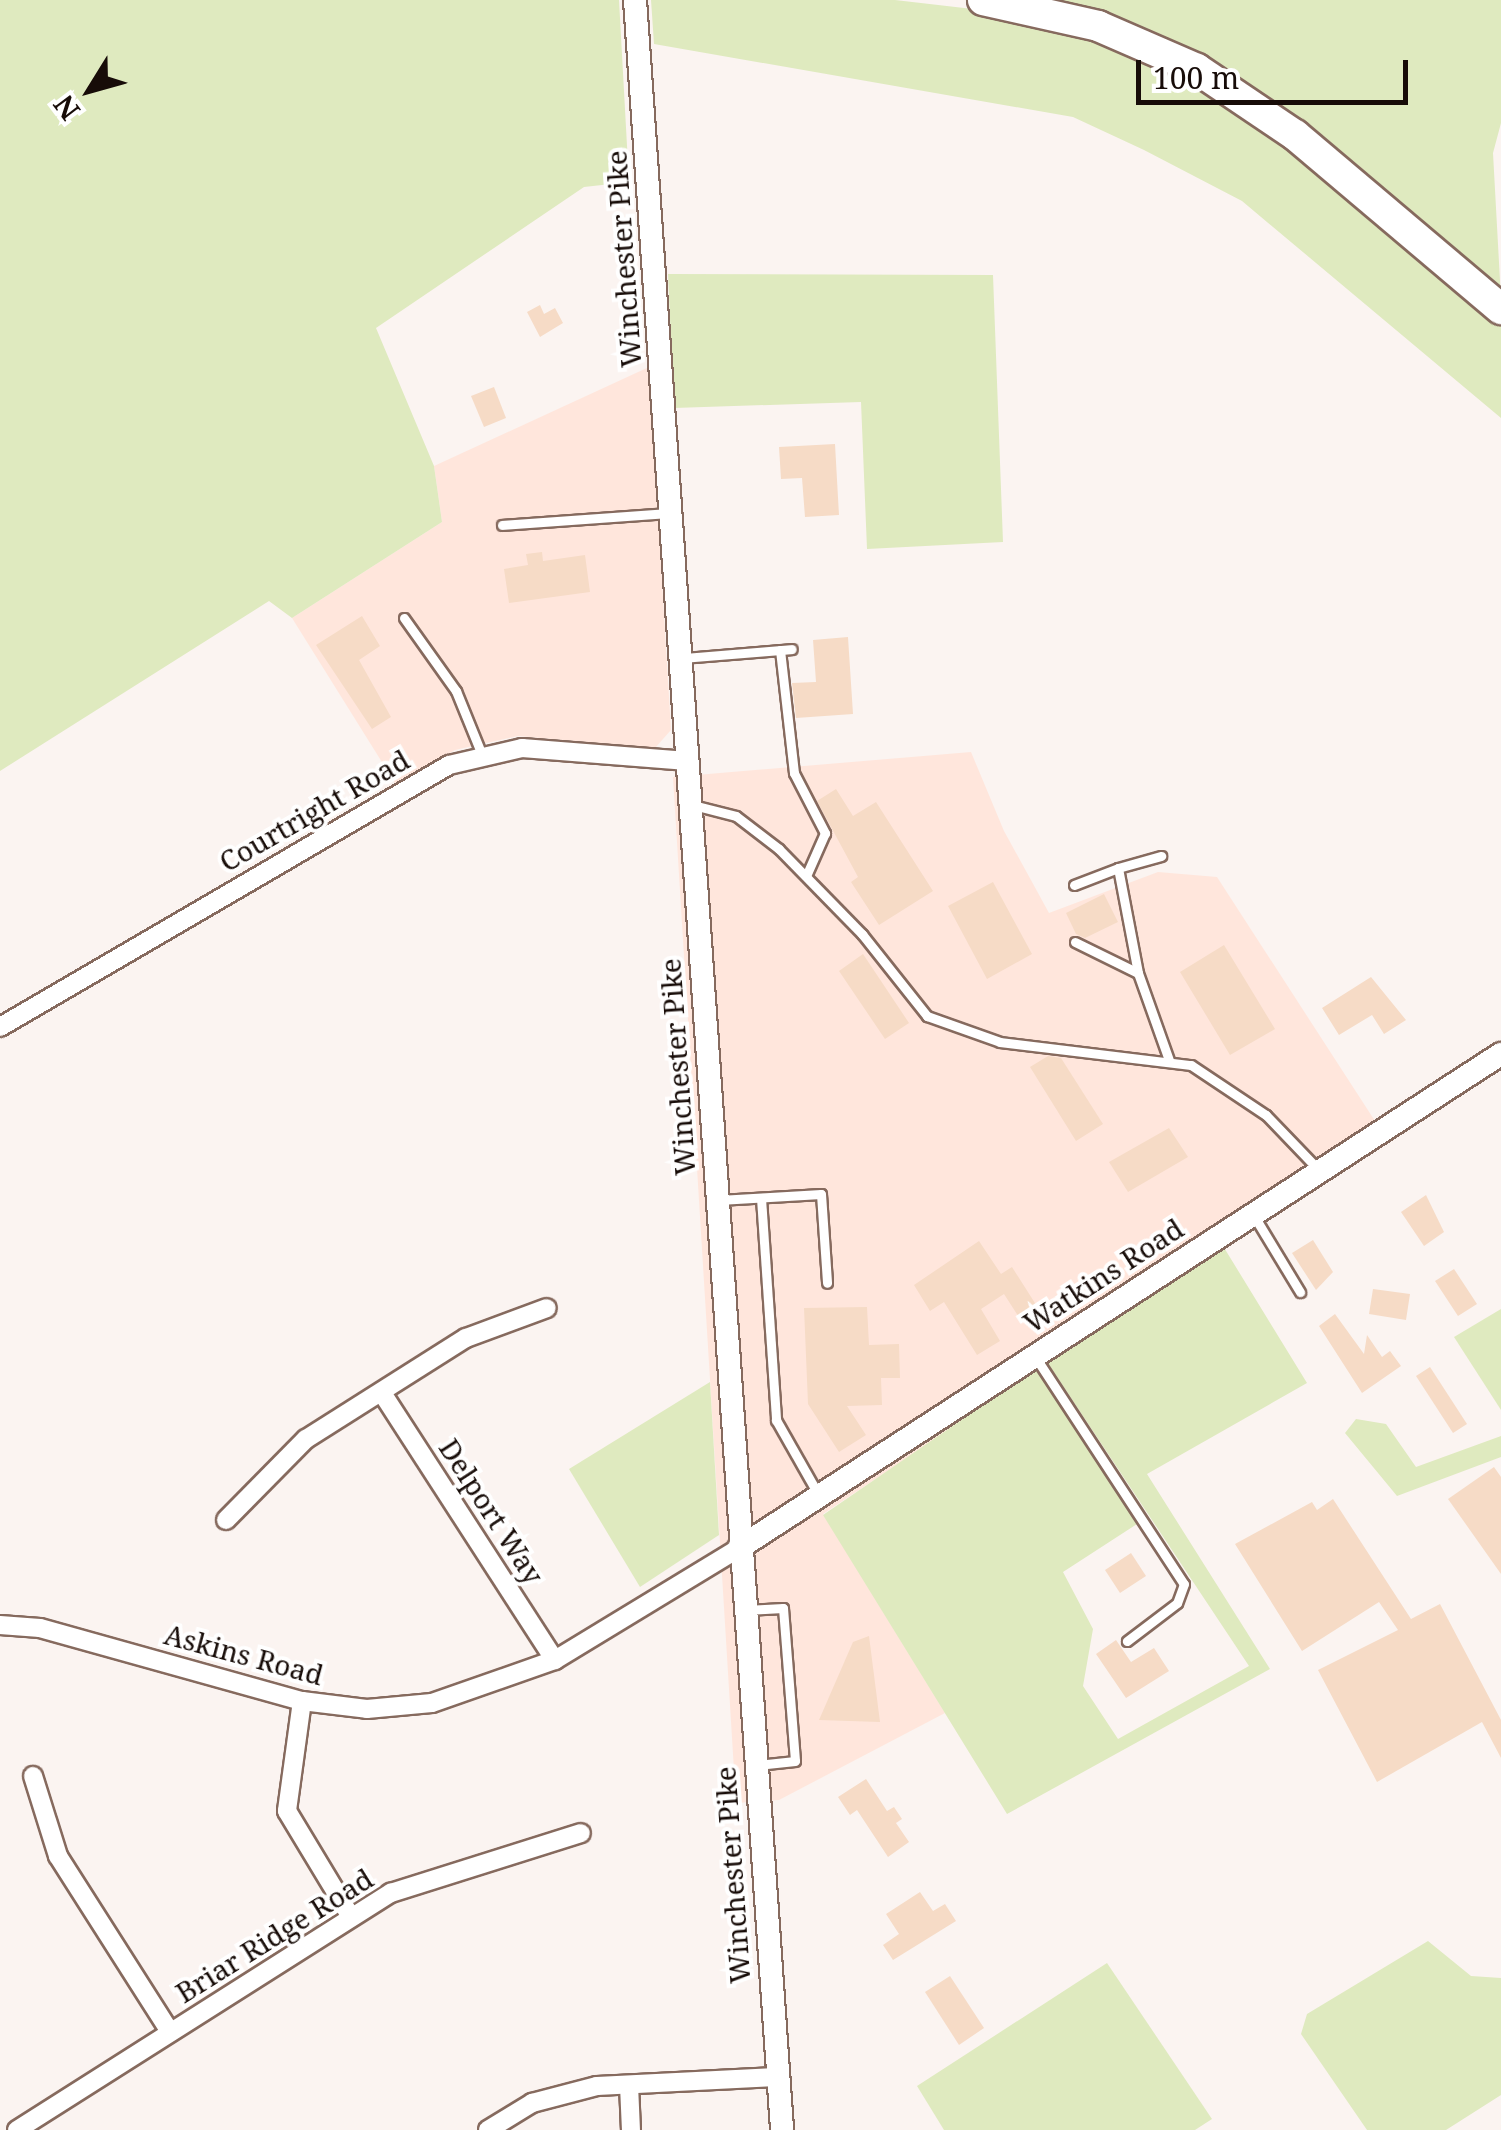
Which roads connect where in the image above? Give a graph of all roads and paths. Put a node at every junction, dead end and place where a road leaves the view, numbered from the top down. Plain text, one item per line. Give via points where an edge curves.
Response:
1 (635, 0) edge
2 (983, 0) edge
3 (1501, 310) edge
4 (671, 512) junction
5 (502, 525) dead end
6 (404, 618) dead end
7 (792, 649) dead end
8 (780, 650) junction
9 (680, 658) junction
10 (482, 754) junction
11 (687, 762) junction
12 (690, 805) junction
13 (1161, 856) dead end
14 (1118, 868) junction
15 (806, 876) junction
16 (1074, 885) dead end
17 (1076, 942) dead end
18 (1138, 973) junction
19 (0, 1027) edge
20 (1501, 1054) edge
21 (1169, 1060) junction
22 (1320, 1170) junction
23 (761, 1198) junction
24 (716, 1200) junction
25 (1252, 1214) junction
26 (827, 1284) dead end
27 (1300, 1292) dead end
28 (546, 1308) dead end
29 (1034, 1355) junction
30 (382, 1392) junction
31 (820, 1496) junction
32 (226, 1520) dead end
33 (738, 1548) junction
34 (743, 1611) junction
35 (0, 1625) edge
36 (1127, 1641) dead end
37 (555, 1660) junction
38 (302, 1701) junction
39 (754, 1765) junction
40 (33, 1776) dead end
41 (581, 1833) dead end
42 (351, 1917) junction
43 (170, 2032) junction
44 (776, 2077) junction
45 (630, 2085) junction
46 (17, 2130) edge
47 (488, 2130) edge
48 (631, 2130) edge
49 (782, 2130) edge

1 - 4 main road, Winchester Pike
2 - 3 highway via 1098,26 1197,69 1295,135
4 - 5 lane
4 - 9 main road, Winchester Pike
6 - 10 lane via 456,691
7 - 8 lane
8 - 9 lane
8 - 15 lane via 794,772 824,834
9 - 11 main road, Winchester Pike
10 - 11 street, Courtright Road via 539,748
10 - 19 street, Courtright Road via 422,779
11 - 12 main road, Winchester Pike
12 - 15 lane via 736,816
12 - 24 main road, Winchester Pike
13 - 14 lane
14 - 16 lane
14 - 18 lane
15 - 21 lane via 926,1016 948,1028 1000,1042
17 - 18 lane
18 - 21 lane
20 - 22 main road, Watkins Road
21 - 22 lane via 1227,1086 1280,1127
22 - 25 main road, Watkins Road
23 - 24 lane
23 - 26 lane via 820,1194
23 - 31 lane via 776,1420
24 - 33 main road, Winchester Pike
25 - 27 lane
25 - 29 main road, Watkins Road
28 - 30 street via 488,1326
29 - 31 main road, Watkins Road
29 - 36 lane via 1184,1584 1178,1603
30 - 32 street via 306,1439
30 - 37 street, Delport Way
31 - 33 main road, Watkins Road
33 - 34 main road, Winchester Pike
33 - 37 street, Askins Road
34 - 39 main road, Winchester Pike
34 - 39 lane via 783,1608 795,1761
35 - 38 street, Askins Road via 40,1628
37 - 38 street, Askins Road via 432,1702 367,1709
38 - 42 street via 287,1811
39 - 44 main road, Winchester Pike
40 - 43 street via 58,1856
41 - 42 street, Briar Ridge Road via 417,1884
42 - 43 street, Briar Ridge Road
43 - 46 street, Briar Ridge Road
44 - 45 street
44 - 49 main road, Winchester Pike
45 - 47 street via 560,2093
45 - 48 street

